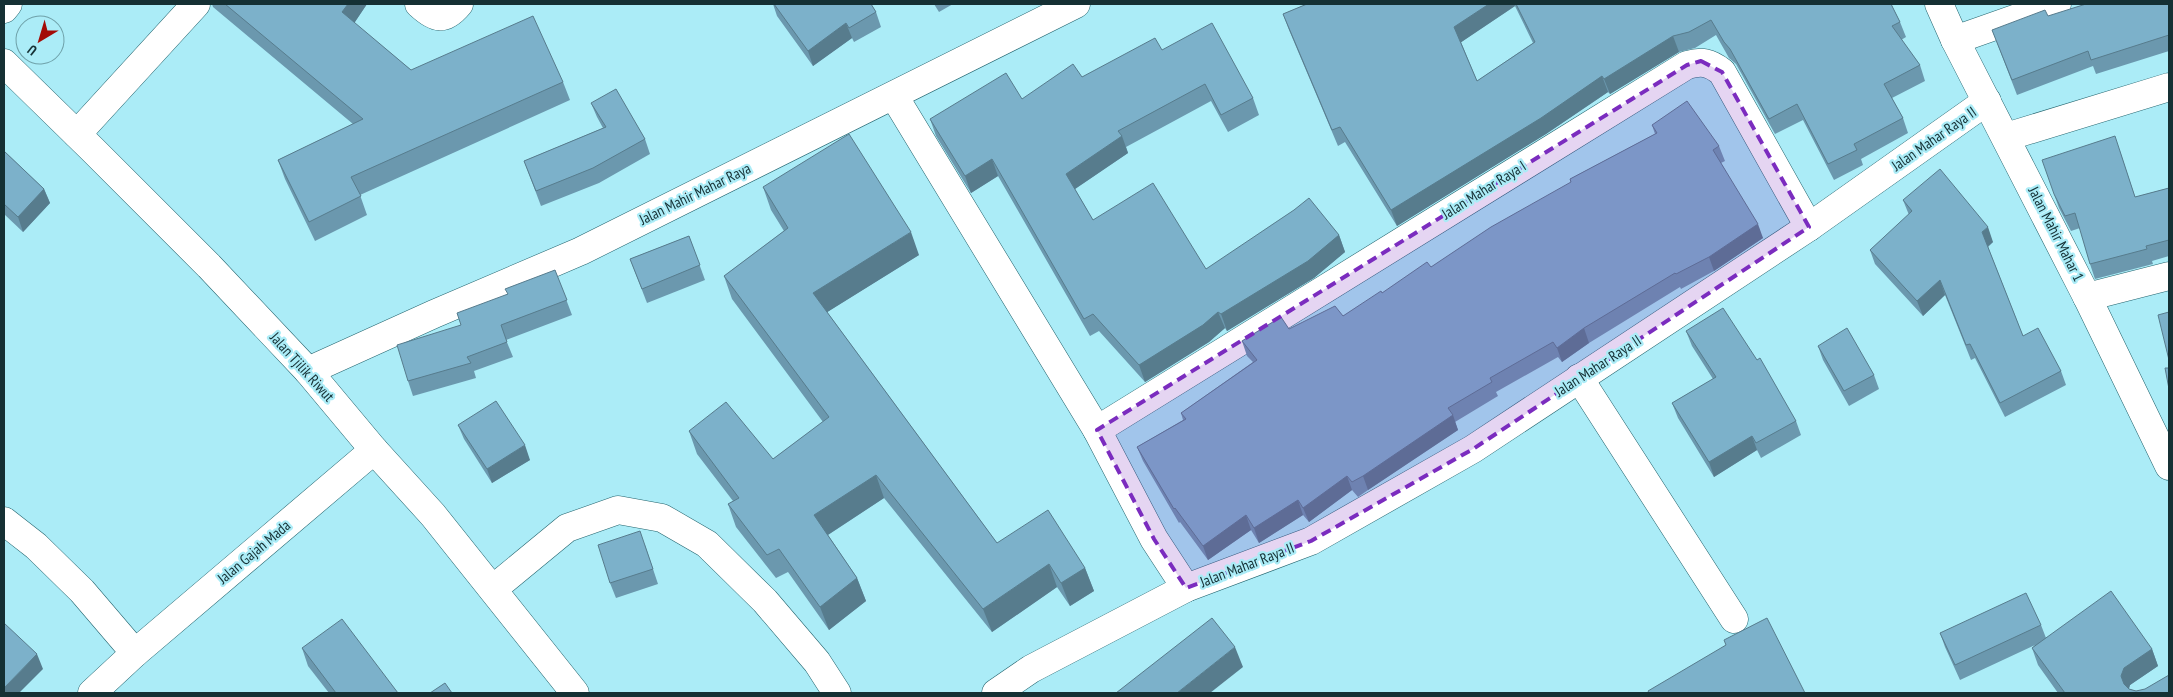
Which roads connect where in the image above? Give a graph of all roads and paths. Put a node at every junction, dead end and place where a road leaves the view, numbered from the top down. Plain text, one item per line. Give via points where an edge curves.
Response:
1 (8, 4) edge
2 (196, 4) edge
3 (419, 4) edge
4 (459, 4) edge
5 (1076, 4) edge
6 (1939, 4) edge
7 (2057, 4) edge
8 (4, 9) edge
9 (1956, 40) junction
10 (4, 63) edge
11 (2169, 87) edge
12 (894, 96) junction
13 (1987, 101) junction
14 (77, 134) junction
15 (2006, 137) junction
16 (1809, 227) junction
17 (2169, 276) edge
18 (2087, 297) junction
19 (308, 371) junction
20 (1579, 378) junction
21 (1097, 430) junction
22 (374, 450) junction
23 (2169, 466) edge
24 (4, 521) edge
25 (1186, 588) junction
26 (492, 589) junction
27 (1734, 619) dead end
28 (135, 653) junction
29 (92, 693) edge
30 (574, 693) edge
31 (837, 693) edge
32 (996, 693) edge

1 - 8 main road
2 - 14 main road
3 - 4 main road via 430,15 438,17
5 - 12 main road, Jalan Mahir Mahar Raya
6 - 9 main road, Jalan Mahir Mahar 1
7 - 9 main road
9 - 13 main road, Jalan Mahir Mahar 1
10 - 14 main road, Jalan Tjilik Riwut
11 - 15 main road
12 - 19 main road, Jalan Mahir Mahar Raya via 581,251
12 - 21 main road
13 - 15 main road, Jalan Mahir Mahar 1
13 - 16 main road, Jalan Mahar Raya II
14 - 19 main road, Jalan Tjilik Riwut
15 - 18 main road, Jalan Mahir Mahar 1
16 - 20 main road, Jalan Mahar Raya II
16 - 21 main road, Jalan Mahar Raya I via 1722,72 1701,61 1687,65
17 - 18 main road
18 - 23 main road, Jalan Mahir Mahar 1
19 - 22 main road, Jalan Tjilik Riwut
20 - 25 main road, Jalan Mahar Raya II via 1473,449 1311,541
20 - 27 main road
21 - 25 main road via 1154,539
22 - 26 main road, Jalan Tjilik Riwut via 433,515
22 - 28 main road, Jalan Gajah Mada
24 - 28 main road via 82,590
25 - 32 main road, Jalan Mahar Raya II via 1031,669
26 - 30 main road, Jalan Tjilik Riwut
26 - 31 main road via 567,528 618,510 662,518 708,544 752,588 817,662
28 - 29 main road, Jalan Gajah Mada

